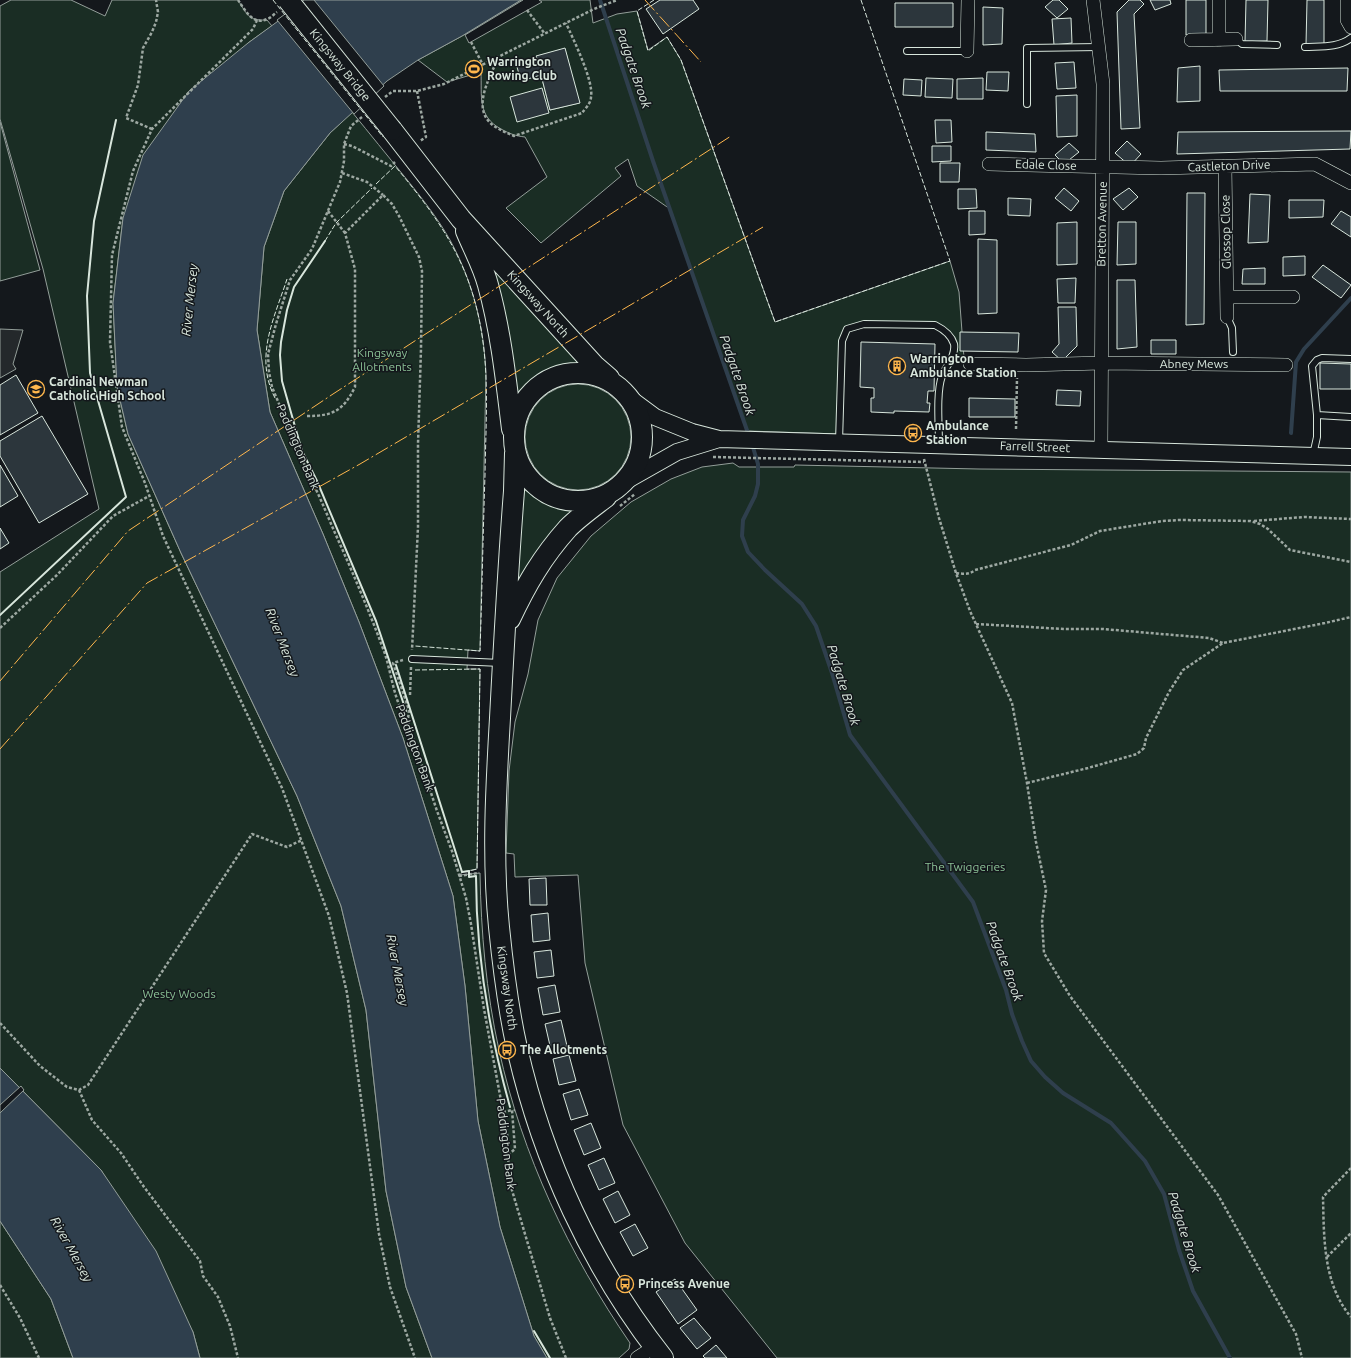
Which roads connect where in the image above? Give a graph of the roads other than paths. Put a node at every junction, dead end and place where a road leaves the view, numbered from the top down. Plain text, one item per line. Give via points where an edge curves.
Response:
1 (288, 0) edge
2 (968, 0) edge
3 (1093, 0) edge
4 (1219, 0) edge
5 (1347, 0) edge
6 (1351, 27) edge
7 (1351, 38) edge
8 (1236, 39) joint
9 (1191, 40) dead end
10 (1219, 40) junction
11 (1277, 45) dead end
12 (1099, 47) junction
13 (1304, 47) dead end
14 (907, 51) dead end
15 (967, 51) joint
16 (1027, 104) dead end
17 (392, 130) joint
18 (989, 164) dead end
19 (1225, 166) junction
20 (1103, 167) junction
21 (1351, 183) edge
22 (461, 219) junction
23 (1227, 297) junction
24 (1293, 297) dead end
25 (1227, 317) joint
26 (1233, 352) dead end
27 (1351, 359) edge
28 (1102, 363) junction
29 (970, 364) dead end
30 (1286, 364) dead end
31 (623, 391) junction
32 (1317, 415) junction
33 (1351, 417) edge
34 (724, 439) junction
35 (839, 442) junction
36 (932, 444) junction
37 (514, 446) junction
38 (1101, 449) junction
39 (1313, 455) junction
40 (1351, 457) edge
41 (618, 487) junction
42 (505, 630) junction
43 (412, 659) road end
44 (503, 663) junction
45 (658, 1353) edge
46 (637, 1358) edge

1 - 17 main road, Kingsway Bridge, bridge
2 - 15 street
3 - 12 street, Bretton Avenue
4 - 10 street
5 - 6 street via 1347,20
7 - 13 lane via 1330,46
8 - 10 street
8 - 11 lane via 1246,45
9 - 10 street
12 - 16 lane via 1027,48
12 - 20 street, Bretton Avenue via 1103,84
14 - 15 lane
17 - 22 main road, Kingsway North
18 - 20 street, Edale Close
19 - 20 street, Castleton Drive
19 - 21 street, Castleton Drive via 1315,164
19 - 23 street, Glossop Close
20 - 28 street, Bretton Avenue
22 - 31 main road, Kingsway North via 594,366
22 - 37 main road, Kingsway North via 488,283 498,325
23 - 24 street
23 - 25 street, Glossop Close
25 - 26 lane via 1232,328
27 - 32 lane via 1322,358 1312,366
28 - 29 street, Abney Mews
28 - 30 street, Abney Mews
28 - 38 street, Bretton Avenue
31 - 34 street, Farrell Street via 655,417 692,432
31 - 37 main road via 600,376 579,372 559,375 540,385 525,399 516,418
31 - 41 main road via 638,413 642,431 641,450 635,467
32 - 33 lane
32 - 39 lane via 1317,437
34 - 35 street, Farrell Street
34 - 41 street, Farrell Street via 677,452
35 - 36 street, Farrell Street
35 - 36 lane via 842,341 847,329 864,324 935,325 944,329 954,345 953,355 941,381
36 - 38 street, Farrell Street
37 - 41 main road via 523,472 536,487 554,497 574,502 594,500
37 - 42 main road, Kingsway North via 514,491
38 - 39 street, Farrell Street
39 - 40 street, Farrell Street
41 - 42 main road, Kingsway North via 569,527 542,560 523,590
42 - 44 main road, Kingsway North
43 - 44 lane
44 - 45 main road, Kingsway North via 497,761 496,857 499,925 516,1047 532,1107 570,1204 608,1278
45 - 46 street

